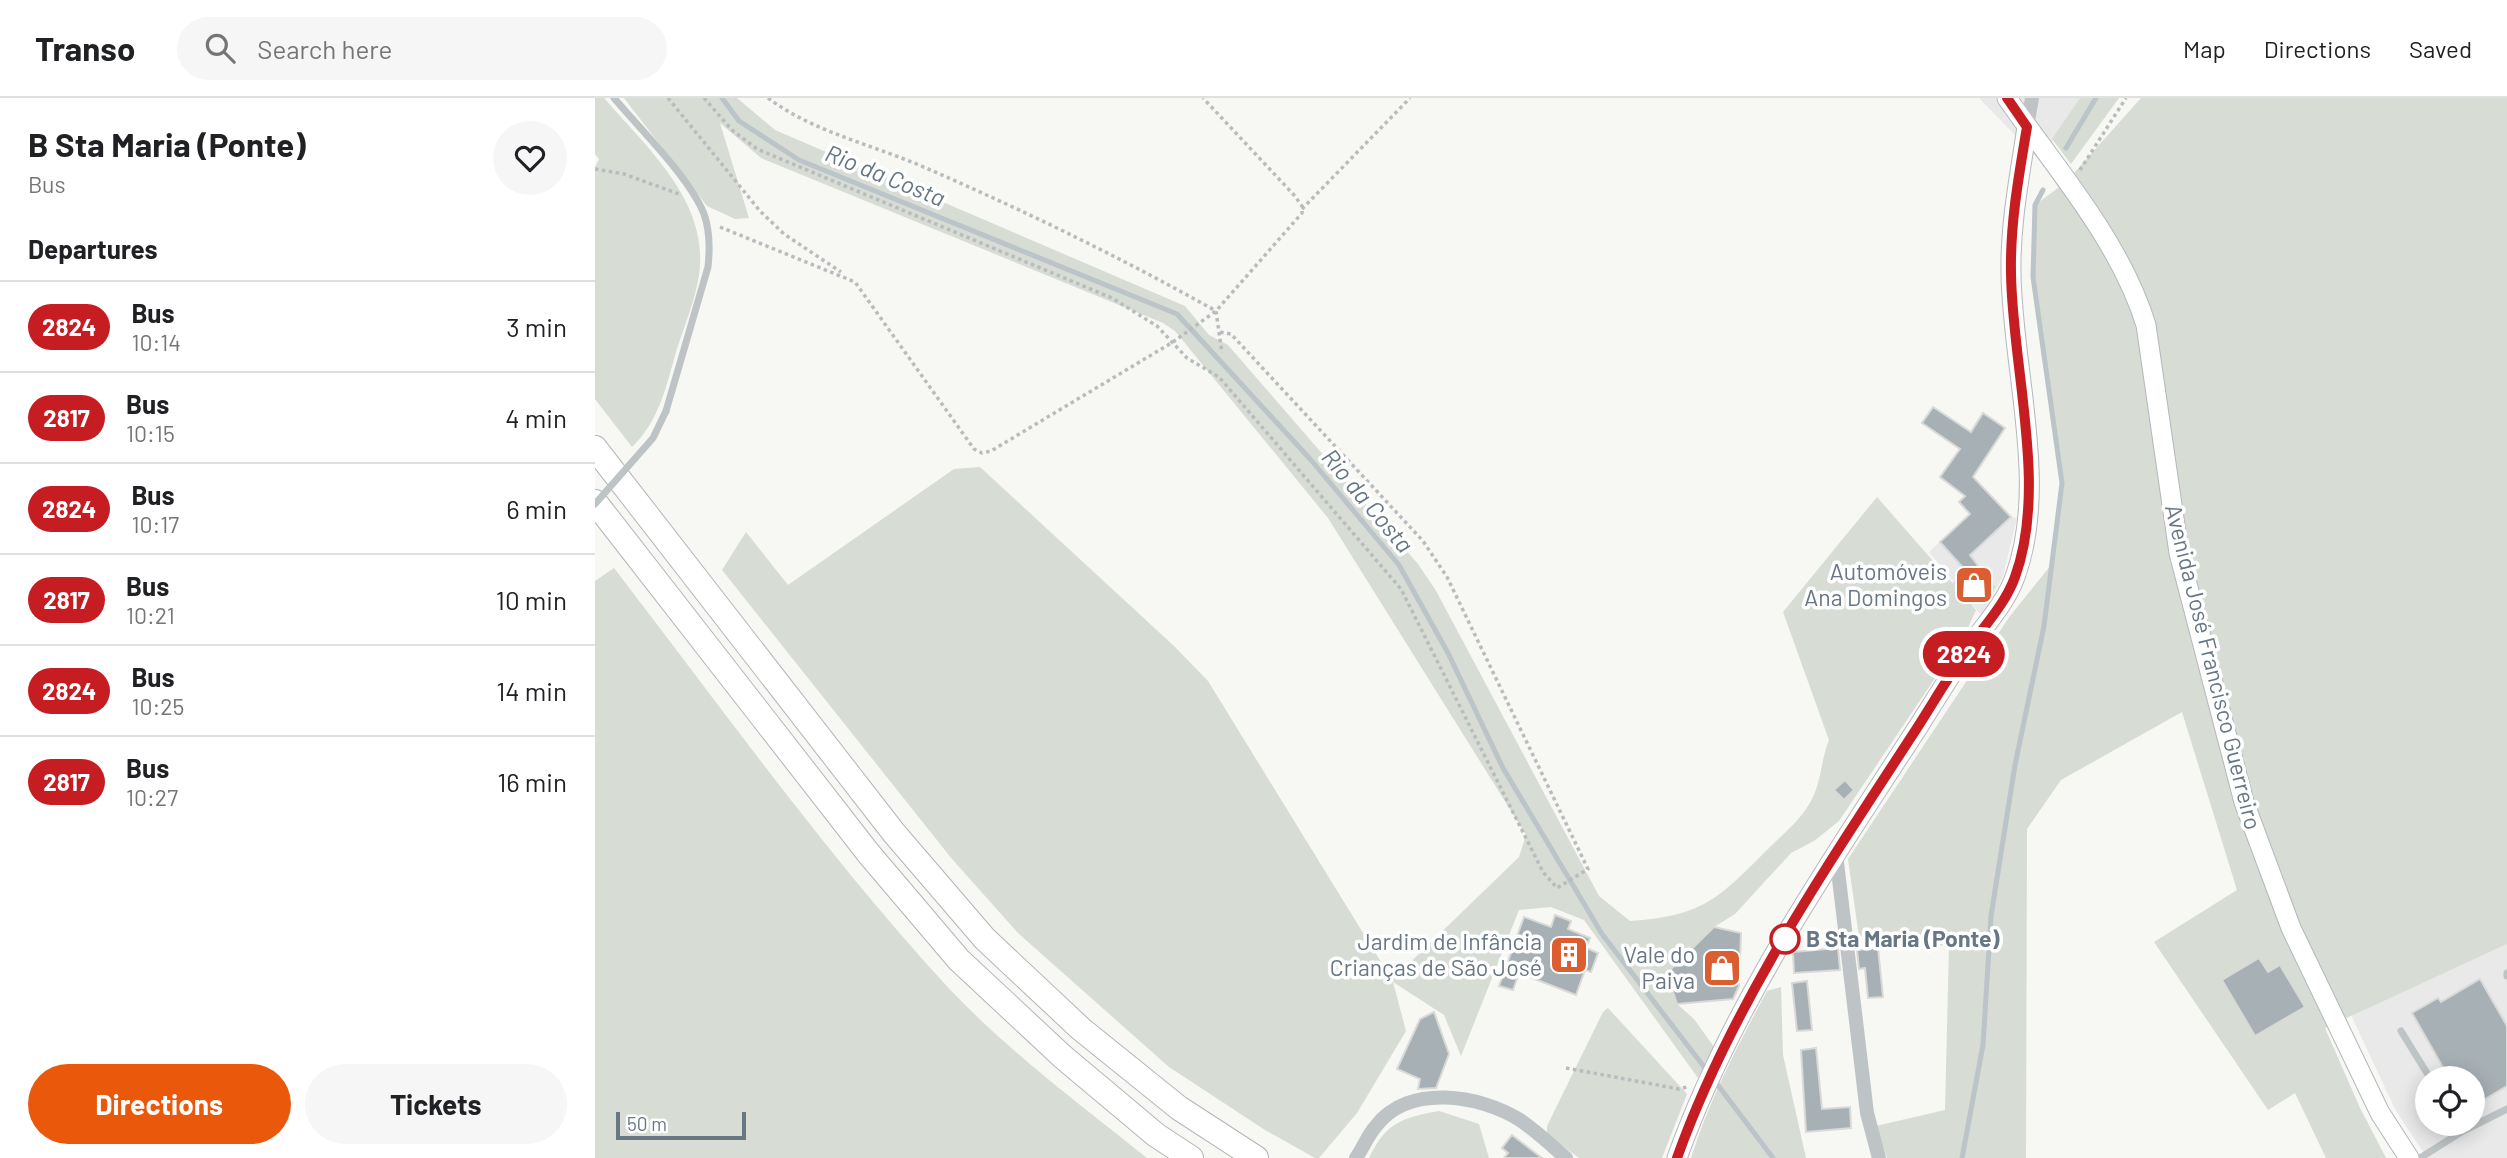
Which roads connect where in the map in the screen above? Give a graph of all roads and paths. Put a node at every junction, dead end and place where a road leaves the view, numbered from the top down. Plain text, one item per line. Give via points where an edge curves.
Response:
1 (614, 98) edge
2 (668, 98) edge
3 (704, 98) edge
4 (768, 98) edge
5 (1203, 98) edge
6 (1410, 98) edge
7 (2007, 98) edge
8 (2032, 98) edge
9 (2126, 98) edge
10 (2027, 127) junction
11 (595, 169) edge
12 (2070, 186) junction
13 (692, 192) junction
14 (1302, 209) junction
15 (707, 225) junction
16 (845, 276) junction
17 (1216, 311) junction
18 (1220, 332) junction
19 (1175, 341) junction
20 (1221, 353) dead end
21 (595, 448) edge
22 (595, 503) edge
23 (1836, 854) junction
24 (2401, 1031) dead end
25 (2423, 1066) edge
26 (1566, 1068) dead end
27 (1679, 1089) dead end
28 (2507, 1109) edge
29 (2485, 1120) edge
30 (2455, 1136) edge
31 (1254, 1156) edge
32 (1191, 1158) edge
33 (1356, 1158) edge
34 (1566, 1158) edge
35 (1677, 1158) edge
36 (1879, 1158) edge
37 (2409, 1158) edge
38 (2420, 1158) edge

1 - 13 lane
2 - 16 path via 760,211 784,234
3 - 19 path via 732,130 757,149 1112,298
4 - 17 path via 811,125 916,164 1123,260
5 - 14 path
6 - 14 path
7 - 10 main road, Avenida José Francisco Guerreiro
8 - 10 street
9 - 12 path
10 - 12 main road, Avenida José Francisco Guerreiro
10 - 23 main road via 2011,243 2028,486 2025,532 2015,577
11 - 13 path via 624,174 675,195
12 - 37 main road, Avenida José Francisco Guerreiro via 2121,263 2146,325 2179,553 2243,802 2291,928 2380,1113
13 - 15 lane
14 - 17 path
15 - 16 path
15 - 22 lane, bridge via 708,267 666,411 653,438
16 - 19 path via 855,282 974,449 982,453
17 - 18 path
17 - 19 path
18 - 19 path via 1231,334 1423,541 1447,577 1588,869 1557,888 1543,872 1401,589 1219,377 1187,358
18 - 20 path
21 - 31 highway via 894,834 985,939 1081,1030 1179,1108
22 - 32 highway via 869,854 959,960 1063,1057 1156,1135
23 - 35 main road via 1721,1057
23 - 36 street via 1867,1112
24 - 25 lane
26 - 27 path
28 - 29 lane
30 - 38 lane
33 - 34 street via 1376,1125 1395,1109 1440,1097 1464,1099 1520,1120

